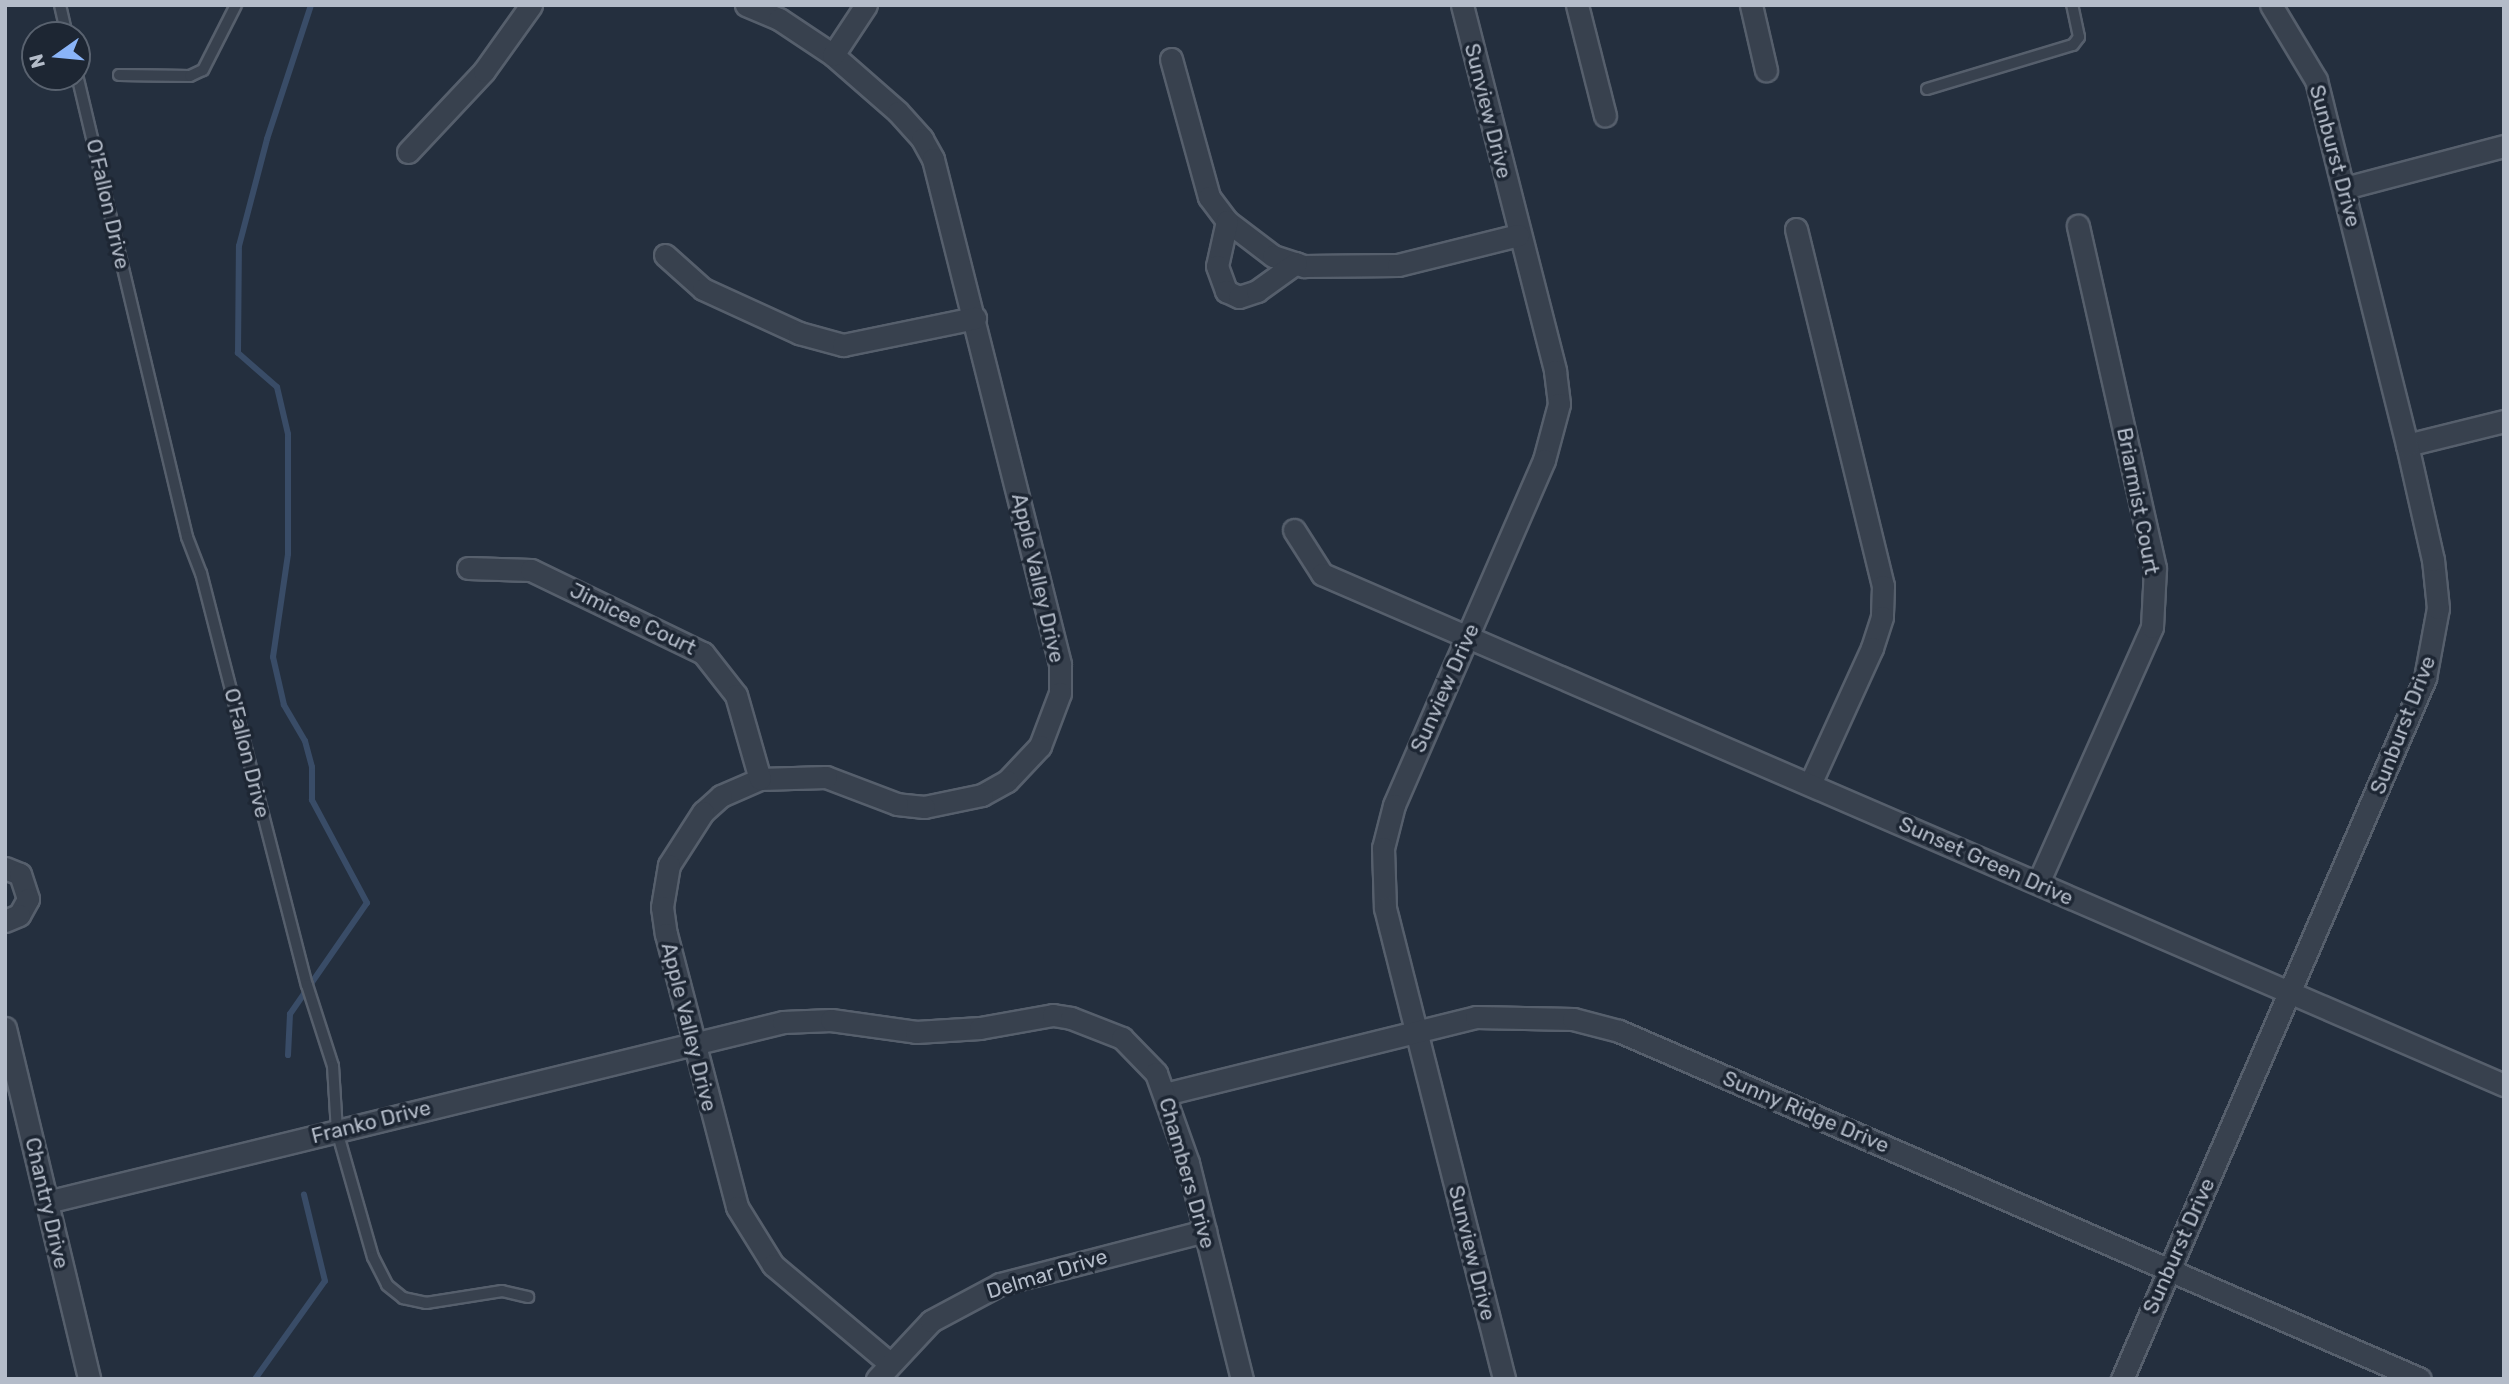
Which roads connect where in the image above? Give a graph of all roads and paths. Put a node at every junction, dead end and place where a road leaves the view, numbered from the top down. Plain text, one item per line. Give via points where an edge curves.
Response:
1 (236, 5) edge
2 (531, 5) edge
3 (746, 5) edge
4 (866, 5) edge
5 (1462, 5) edge
6 (1577, 5) edge
7 (1751, 5) edge
8 (2072, 5) edge
9 (2271, 5) edge
10 (833, 55) junction
11 (1171, 59) dead end
12 (1766, 71) dead end
13 (120, 75) dead end
14 (1927, 89) dead end
15 (81, 91) edge
16 (1605, 116) dead end
17 (2504, 146) edge
18 (408, 152) dead end
19 (2345, 188) junction
20 (1227, 221) junction
21 (2078, 226) dead end
22 (1796, 229) dead end
23 (1518, 235) junction
24 (665, 255) dead end
25 (1296, 263) junction
26 (975, 318) junction
27 (2504, 421) edge
28 (2407, 445) junction
29 (1294, 530) dead end
30 (468, 568) dead end
31 (1467, 639) junction
32 (760, 779) junction
33 (1810, 784) junction
34 (5, 867) edge
35 (2038, 883) junction
36 (5, 921) edge
37 (2292, 996) junction
38 (5, 1028) edge
39 (1415, 1031) junction
40 (695, 1043) junction
41 (2504, 1084) edge
42 (1165, 1094) junction
43 (337, 1131) junction
44 (47, 1202) junction
45 (1205, 1231) junction
46 (2169, 1268) junction
47 (528, 1297) dead end
48 (882, 1371) edge
49 (2417, 1378) edge
50 (89, 1379) edge
51 (1242, 1379) edge
52 (1504, 1379) edge
53 (2122, 1379) edge

1 - 13 lane via 203,70 190,76
2 - 18 street via 484,71
3 - 10 street, Apple Valley Drive via 797,29
4 - 10 street
5 - 23 street, Sunview Drive
6 - 16 street
7 - 12 street
8 - 14 lane via 2079,37 2073,46
9 - 19 street, Sunburst Drive via 2316,80
10 - 26 street, Apple Valley Drive via 922,139 940,180
11 - 20 street via 1209,197
15 - 43 lane, O'Fallon Drive via 187,537 201,573 310,996 333,1066
17 - 19 street
19 - 28 street, Sunburst Drive
20 - 25 street via 1273,256
20 - 25 street via 1217,266 1226,292 1239,297 1257,291
21 - 35 street, Briarmist Court via 2155,568 2152,627
22 - 33 street via 1883,586 1882,617 1872,648
23 - 25 street via 1398,265
23 - 31 street, Sunview Drive via 1555,371 1559,404 1544,460
24 - 26 street via 703,289 799,333 843,345
26 - 32 street, Apple Valley Drive via 1057,644 1060,693 1040,746 1007,781 956,804 897,804 845,783 806,774
27 - 28 street
28 - 37 street, Sunburst Drive via 2433,560 2438,608 2434,645 2426,678
29 - 31 street, Sunset Green Drive via 1322,574
30 - 32 street, Jimicee Court via 530,570 703,653 736,695
31 - 33 street, Sunset Green Drive
31 - 39 street, Sunview Drive via 1394,805 1383,848 1385,908
32 - 40 street, Apple Valley Drive via 721,796 703,812 668,865 663,906 666,934
33 - 35 street, Sunset Green Drive
34 - 36 street via 20,874 28,890 25,907
35 - 37 street, Sunset Green Drive
37 - 41 street, Sunset Green Drive
37 - 46 street, Sunburst Drive
38 - 44 street, Chantry Drive
39 - 42 street, Sunny Ridge Drive
39 - 46 street, Sunny Ridge Drive via 1506,1014 1573,1018 1619,1031
39 - 52 street, Sunview Drive
40 - 42 street, Chambers Drive via 806,1019 916,1032 980,1028 1053,1015 1098,1026 1122,1038 1156,1073
40 - 43 street, Franko Drive
40 - 48 street, Apple Valley Drive via 728,1185 746,1227 773,1265
42 - 45 street, Chambers Drive
43 - 44 street, Franko Drive
43 - 47 lane, O'Fallon Drive via 373,1257 387,1285 402,1298 426,1303 502,1292
44 - 50 street, Chantry Drive
45 - 48 street, Delmar Drive via 1000,1284 931,1321
45 - 51 street, Chambers Drive
46 - 49 street, Sunny Ridge Drive
46 - 53 street, Sunburst Drive

